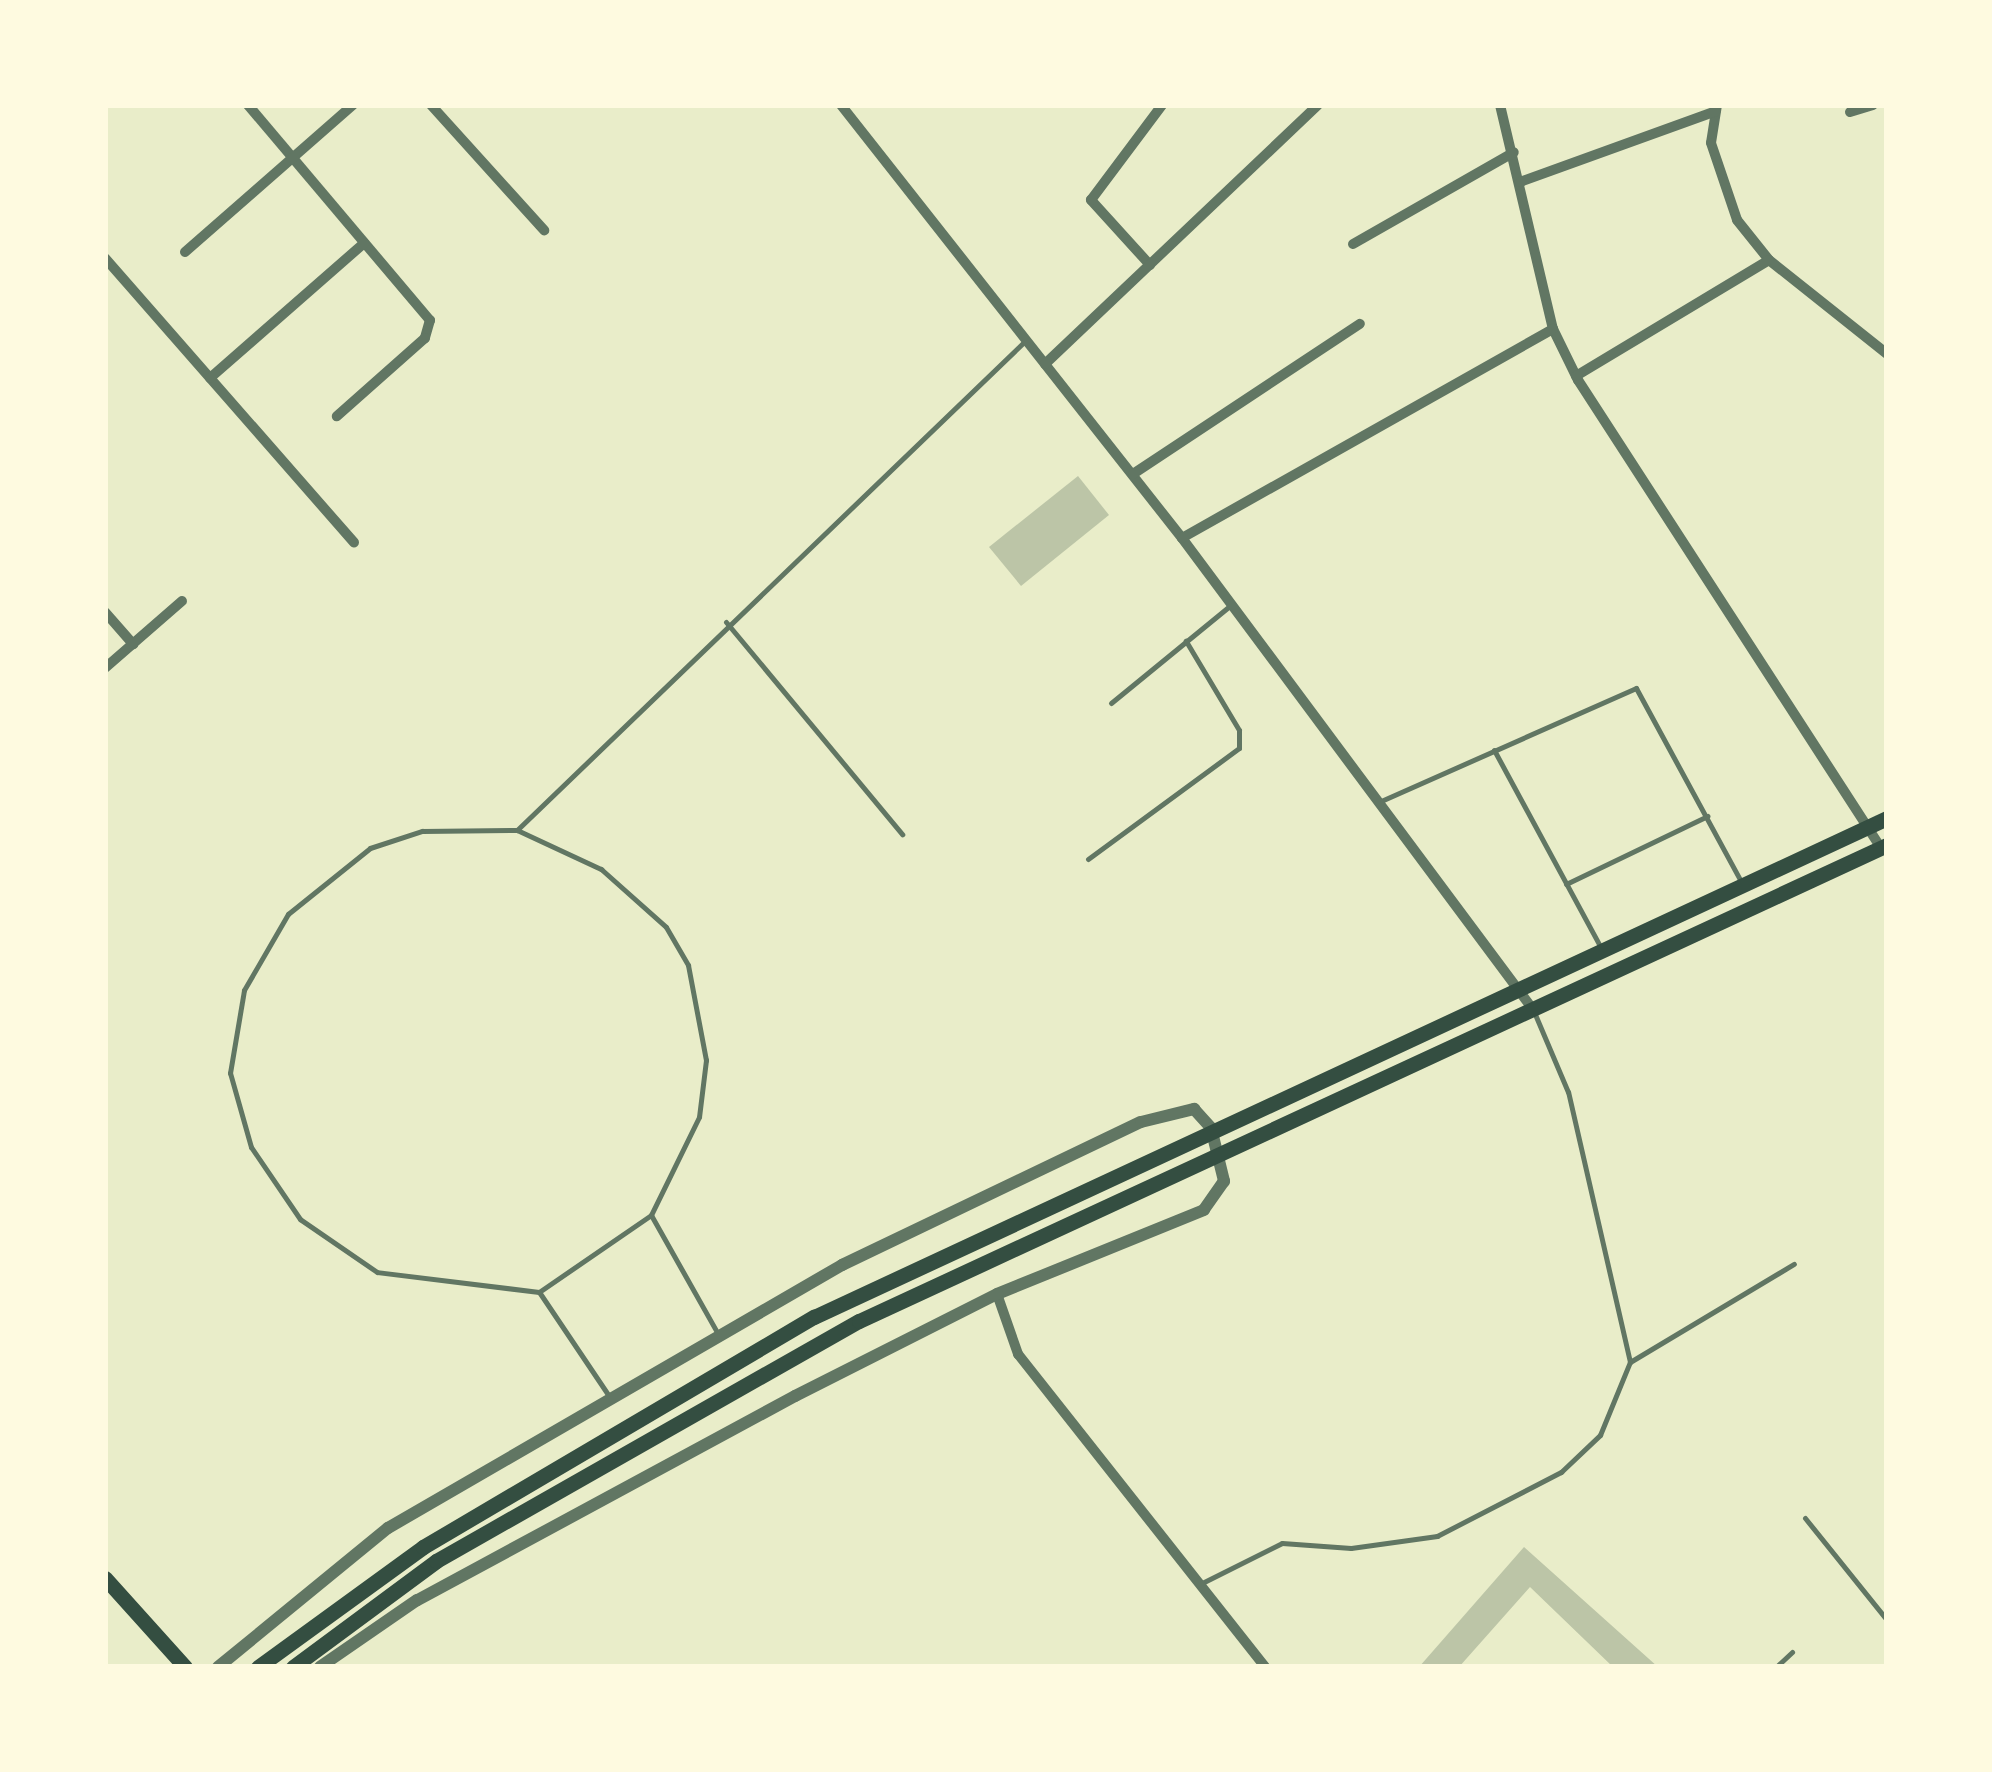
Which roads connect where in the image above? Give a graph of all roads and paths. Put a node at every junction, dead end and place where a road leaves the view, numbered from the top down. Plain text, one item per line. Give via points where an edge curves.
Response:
1 (248, 105) edge
2 (353, 105) edge
3 (431, 105) edge
4 (842, 105) edge
5 (1162, 105) edge
6 (1318, 105) edge
7 (1500, 105) edge
8 (1873, 105) edge
9 (1717, 108) edge
10 (1850, 112) dead end
11 (1514, 152) junction
12 (291, 156) junction
13 (1520, 182) junction
14 (544, 230) dead end
15 (364, 243) junction
16 (1353, 244) dead end
17 (185, 252) dead end
18 (105, 258) edge
19 (1769, 260) junction
20 (1150, 264) junction
21 (1360, 324) dead end
22 (1553, 329) junction
23 (1026, 340) junction
24 (1887, 354) edge
25 (1046, 364) junction
26 (1576, 376) junction
27 (210, 378) junction
28 (337, 416) dead end
29 (1132, 474) junction
30 (1182, 538) junction
31 (354, 542) dead end
32 (182, 601) dead end
33 (1232, 604) junction
34 (105, 612) edge
35 (726, 622) junction
36 (1186, 641) junction
37 (133, 644) junction
38 (105, 668) edge
39 (1111, 703) dead end
40 (1494, 750) junction
41 (1382, 801) junction
42 (1708, 816) junction
43 (1887, 818) edge
44 (1869, 827) junction
45 (516, 830) junction
46 (902, 834) dead end
47 (1884, 847) edge
48 (1088, 859) dead end
49 (1566, 884) junction
50 (1745, 888) junction
51 (1603, 952) junction
52 (1523, 988) junction
53 (1534, 1012) junction
54 (1211, 1128) junction
55 (1220, 1152) junction
56 (650, 1215) junction
57 (1794, 1264) dead end
58 (539, 1292) junction
59 (997, 1294) junction
60 (719, 1336) junction
61 (1630, 1362) junction
62 (610, 1399) junction
63 (1806, 1518) dead end
64 (105, 1578) edge
65 (1200, 1584) junction
66 (1887, 1620) edge
67 (1792, 1652) dead end
68 (186, 1667) edge
69 (218, 1667) edge
70 (258, 1667) edge
71 (293, 1667) edge
72 (320, 1667) edge
73 (1265, 1667) edge
74 (1776, 1667) edge

1 - 12 street
2 - 12 street
3 - 14 street
4 - 23 street
5 - 20 street via 1091,200
6 - 20 street
7 - 11 street
8 - 10 street
9 - 13 street
9 - 19 street via 1711,143 1737,220
11 - 13 street
11 - 16 street
12 - 15 street
12 - 17 street
13 - 22 street
15 - 27 street
15 - 28 street via 430,328
18 - 27 street
19 - 24 street
19 - 26 street
20 - 25 street
21 - 29 street
22 - 26 street
22 - 30 street
23 - 25 street
23 - 35 lane
25 - 29 street
26 - 44 street
27 - 31 street
29 - 30 street
30 - 33 street
32 - 37 street
33 - 36 lane
33 - 41 street
34 - 37 street
35 - 45 lane
35 - 46 lane
36 - 39 lane
36 - 48 lane via 1239,730 1239,748
37 - 38 street
40 - 41 lane
40 - 42 lane via 1636,688
40 - 49 lane
41 - 52 street
42 - 49 lane
42 - 50 lane
43 - 44 main road
44 - 47 street
44 - 50 main road
45 - 56 lane via 601,869 666,928 688,965 706,1060 699,1117
45 - 58 lane via 422,831 322,879 262,950 244,990 230,1072 251,1147 334,1250 422,1282
47 - 53 main road
49 - 51 lane
50 - 51 main road
51 - 52 main road
52 - 53 street
52 - 54 main road
53 - 55 main road
53 - 61 lane via 1568,1092
54 - 55 street
54 - 60 street via 1194,1110 1141,1122 856,1258
54 - 70 main road via 876,1284 423,1547
55 - 59 street via 1222,1191 1204,1210
55 - 71 main road via 859,1322 423,1570
56 - 58 lane
56 - 60 lane
57 - 61 lane
58 - 62 lane
59 - 65 street via 1018,1354
59 - 72 street via 628,1483 417,1600
60 - 62 street
61 - 65 lane via 1600,1435 1543,1481 1436,1536 1351,1548 1282,1544
62 - 69 street via 388,1528
63 - 66 lane
64 - 68 main road
65 - 73 street
67 - 74 lane

